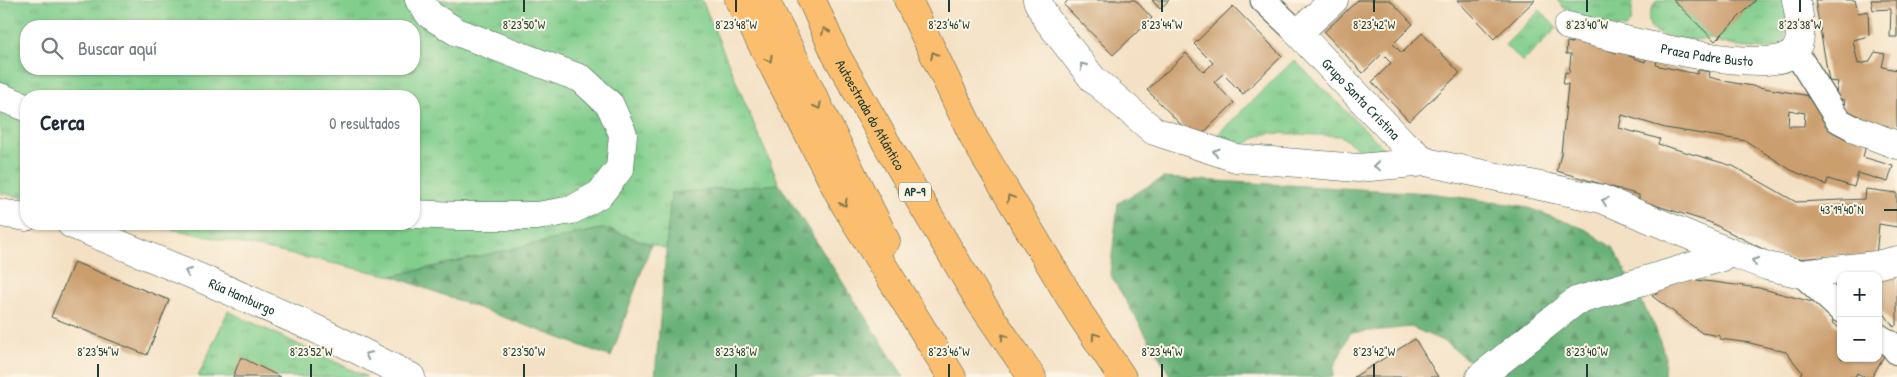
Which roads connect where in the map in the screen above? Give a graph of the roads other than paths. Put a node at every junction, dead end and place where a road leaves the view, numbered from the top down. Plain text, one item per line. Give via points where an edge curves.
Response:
1 (418, 0) edge
2 (739, 0) edge
3 (765, 0) edge
4 (812, 0) edge
5 (908, 0) edge
6 (1037, 0) edge
7 (1264, 0) edge
8 (1334, 0) edge
9 (1796, 0) edge
10 (1568, 26) dead end
11 (1298, 33) junction
12 (1795, 51) junction
13 (0, 97) edge
14 (20, 105) edge
15 (1857, 130) joint
16 (1897, 145) edge
17 (1426, 162) junction
18 (0, 213) edge
19 (420, 214) edge
20 (20, 216) edge
21 (85, 230) edge
22 (1729, 252) junction
23 (1897, 260) edge
24 (1802, 274) junction
25 (1837, 306) edge
26 (1882, 338) edge
27 (1897, 352) edge
28 (952, 376) edge
29 (411, 377) edge
30 (1032, 377) edge
31 (1122, 377) edge
32 (1480, 377) edge

1 - 19 street via 430,15 457,32 582,78 610,105 622,134 620,168 600,194 572,210 537,216
2 -> 28 highway via 844,203
3 -> 28 highway
30 -> 4 highway, Autoestrada do Atlántico / AP-9 via 979,300 900,167 835,53
31 -> 5 highway via 975,140
17 -> 6 street via 1358,168 1236,158 1154,131 1093,78 1046,18
7 - 11 street, Grupo Santa Cristina
8 - 11 street
9 - 12 street via 1800,37
10 - 12 street, Praza Padre Busto via 1740,61 1783,60
11 - 17 street, Grupo Santa Cristina via 1403,143
12 - 15 street via 1838,120
13 - 14 street
15 - 16 street
22 -> 17 street via 1602,199
18 - 20 street
29 -> 21 street, Rúa Hamburgo via 316,329
24 -> 22 street
22 - 32 street via 1723,257 1576,301
23 - 24 street
24 - 25 street
26 - 27 street

